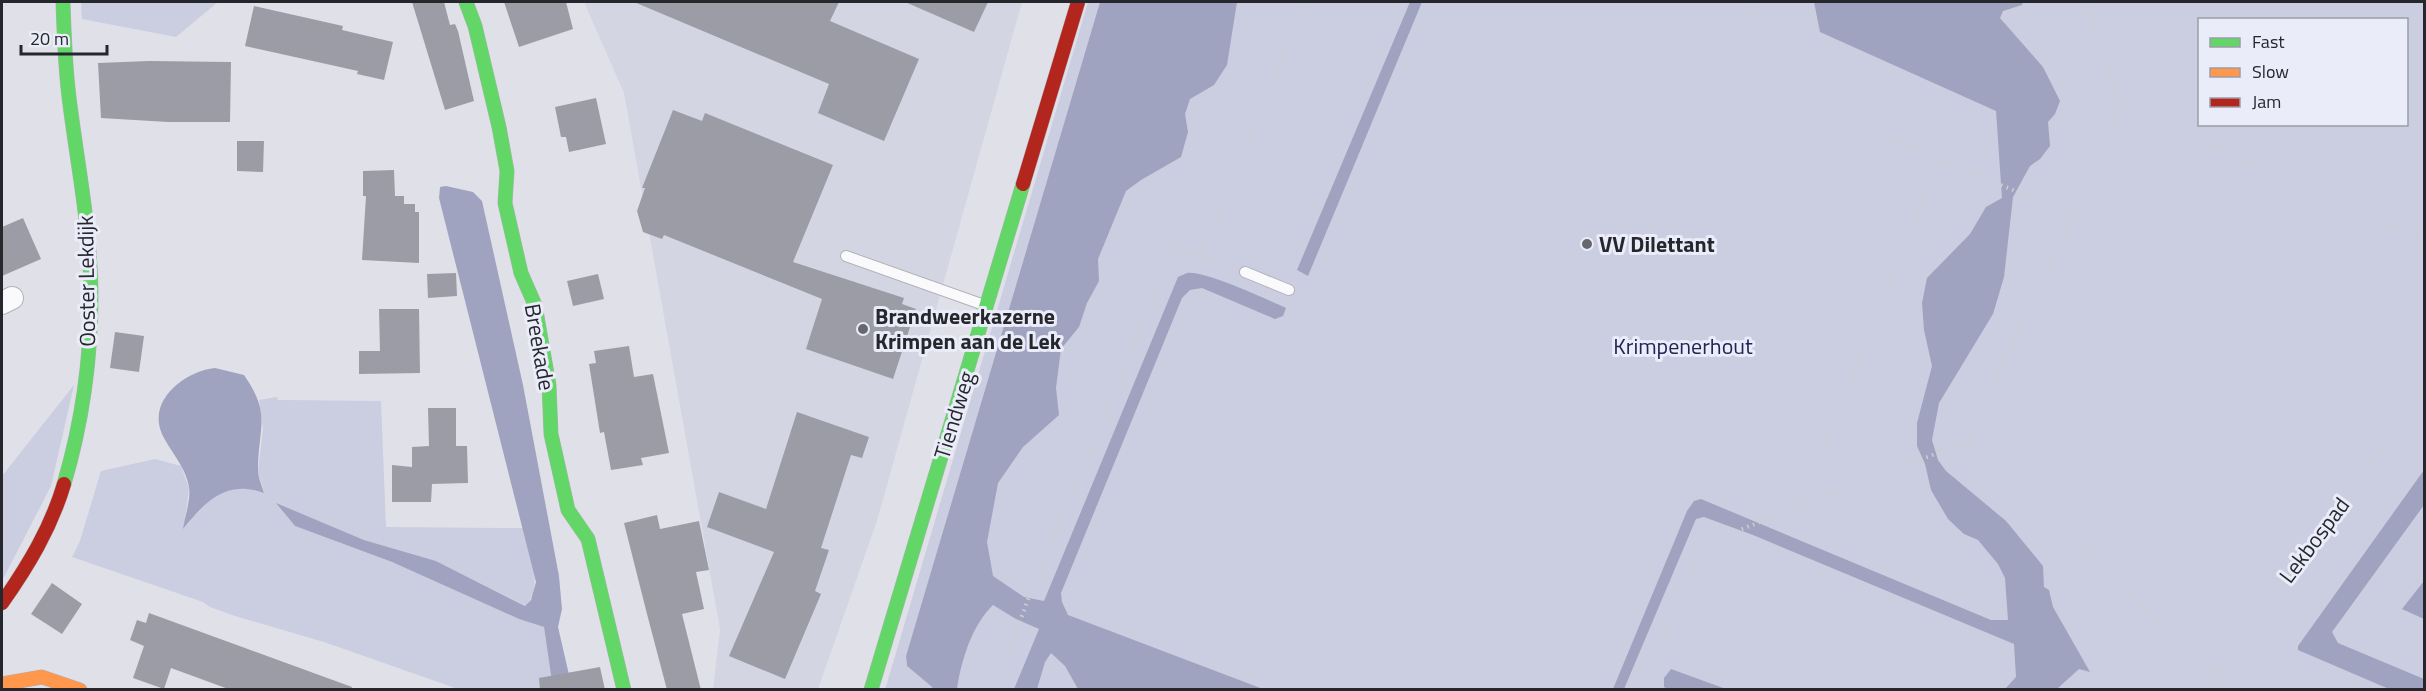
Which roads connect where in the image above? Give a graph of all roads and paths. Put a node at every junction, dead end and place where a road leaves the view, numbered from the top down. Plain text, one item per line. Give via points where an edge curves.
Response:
1 (63, 2) edge
2 (466, 2) edge
3 (1078, 2) edge
4 (1306, 2) edge
5 (1756, 2) edge
6 (2086, 2) edge
7 (1752, 11) junction
8 (1735, 24) dead end
9 (2121, 105) junction
10 (1940, 160) junction
11 (2074, 215) junction
12 (1137, 231) dead end
13 (2424, 241) edge
14 (1174, 246) junction
15 (1202, 255) junction
16 (846, 256) dead end
17 (1245, 272) joint
18 (1289, 290) dead end
19 (986, 306) junction
20 (2424, 391) edge
21 (1966, 442) junction
22 (1800, 506) junction
23 (2105, 528) dead end
24 (2086, 552) junction
25 (2, 603) edge
26 (2215, 674) junction
27 (2, 684) edge
28 (80, 690) edge
29 (624, 690) edge
30 (871, 690) edge
31 (995, 690) edge
32 (1643, 690) edge
33 (2204, 690) edge
34 (2231, 690) edge

1 - 25 street, Ooster Lekdijk via 66,70 84,200 90,307 85,390 56,509 35,554
2 - 29 street, Breekade via 499,127 507,171 505,203 522,273 535,305 549,385 551,434 568,510 588,539
3 - 19 street, Tiendweg
4 - 15 path
5 - 7 path
6 - 9 path
7 - 8 path
7 - 10 path via 1800,100
9 - 11 path
9 - 13 path
10 - 11 path
10 - 22 path
11 - 21 path
12 - 14 path
14 - 15 path
14 - 31 path via 1031,591
15 - 17 path
16 - 19 lane
17 - 18 lane
19 - 30 street, Tiendweg
20 - 26 path, Lekbospad
21 - 22 path
21 - 24 path
22 - 32 path via 1701,549
23 - 24 path
24 - 26 path
26 - 33 path, Lekbospad
26 - 34 path
27 - 28 street via 42,677

